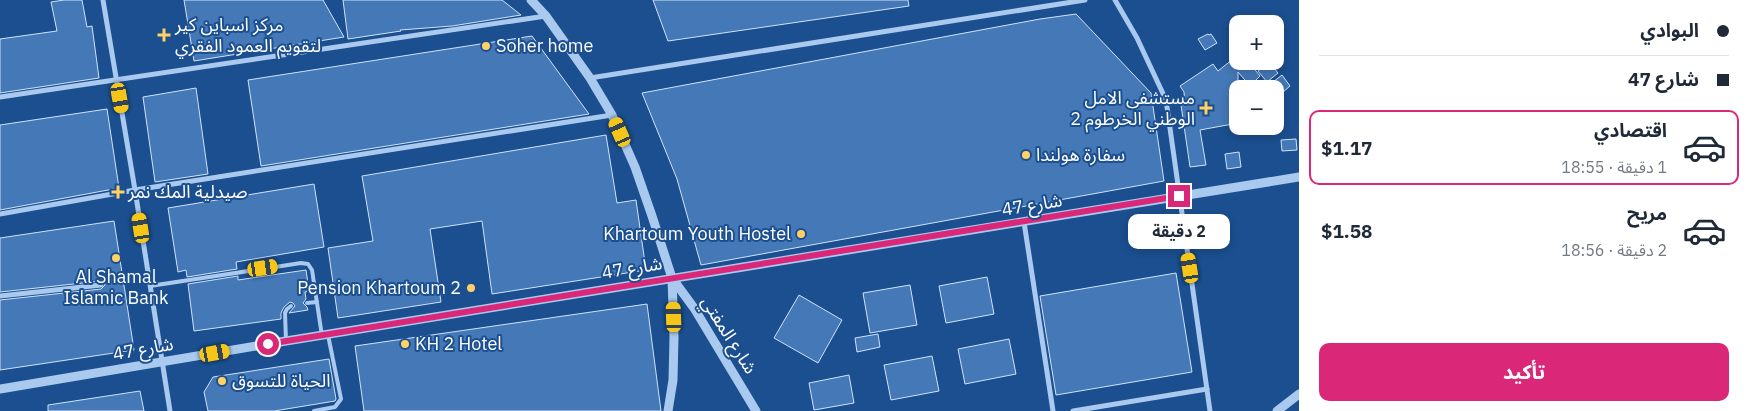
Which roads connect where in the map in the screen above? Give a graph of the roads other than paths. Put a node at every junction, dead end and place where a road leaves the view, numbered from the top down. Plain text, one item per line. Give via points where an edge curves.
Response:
1 (103, 0) edge
2 (531, 0) edge
3 (1085, 0) edge
4 (1115, 0) edge
5 (546, 16) junction
6 (590, 78) junction
7 (117, 80) junction
8 (0, 97) edge
9 (612, 115) junction
10 (1299, 178) edge
11 (135, 190) junction
12 (1179, 196) junction
13 (0, 214) edge
14 (1024, 222) junction
15 (672, 278) junction
16 (101, 286) dead end
17 (150, 286) junction
18 (0, 296) edge
19 (317, 302) junction
20 (307, 303) dead end
21 (291, 306) dead end
22 (325, 335) junction
23 (286, 341) junction
24 (162, 362) junction
25 (1207, 389) junction
26 (0, 390) edge
27 (1299, 394) edge
28 (170, 411) edge
29 (314, 411) edge
30 (668, 411) edge
31 (756, 411) edge
32 (1053, 411) edge
33 (1073, 411) edge
34 (1210, 411) edge
35 (1277, 411) edge

1 - 7 street
2 - 5 street
3 - 6 street
4 - 12 street via 1166,100
5 - 6 street
5 - 7 street
6 - 9 street
7 - 8 street
7 - 11 street
9 - 11 street
9 - 15 street via 635,167
10 - 12 street, شارع 47
11 - 13 street
11 - 17 street
12 - 14 street, شارع 47
12 - 25 street
14 - 15 street, شارع 47
14 - 32 street
15 - 22 street, شارع 47
15 - 30 street via 673,380
15 - 31 street, شارع المفتي via 694,308
16 - 18 street
17 - 19 lane via 301,263 308,264 312,270
17 - 24 street
19 - 20 lane
19 - 22 lane
21 - 23 lane via 286,313
22 - 23 street, شارع 47
22 - 29 lane via 341,399 335,407
23 - 24 street, شارع 47
24 - 26 street, شارع 47
24 - 28 street
25 - 33 street
25 - 34 street
27 - 35 street

